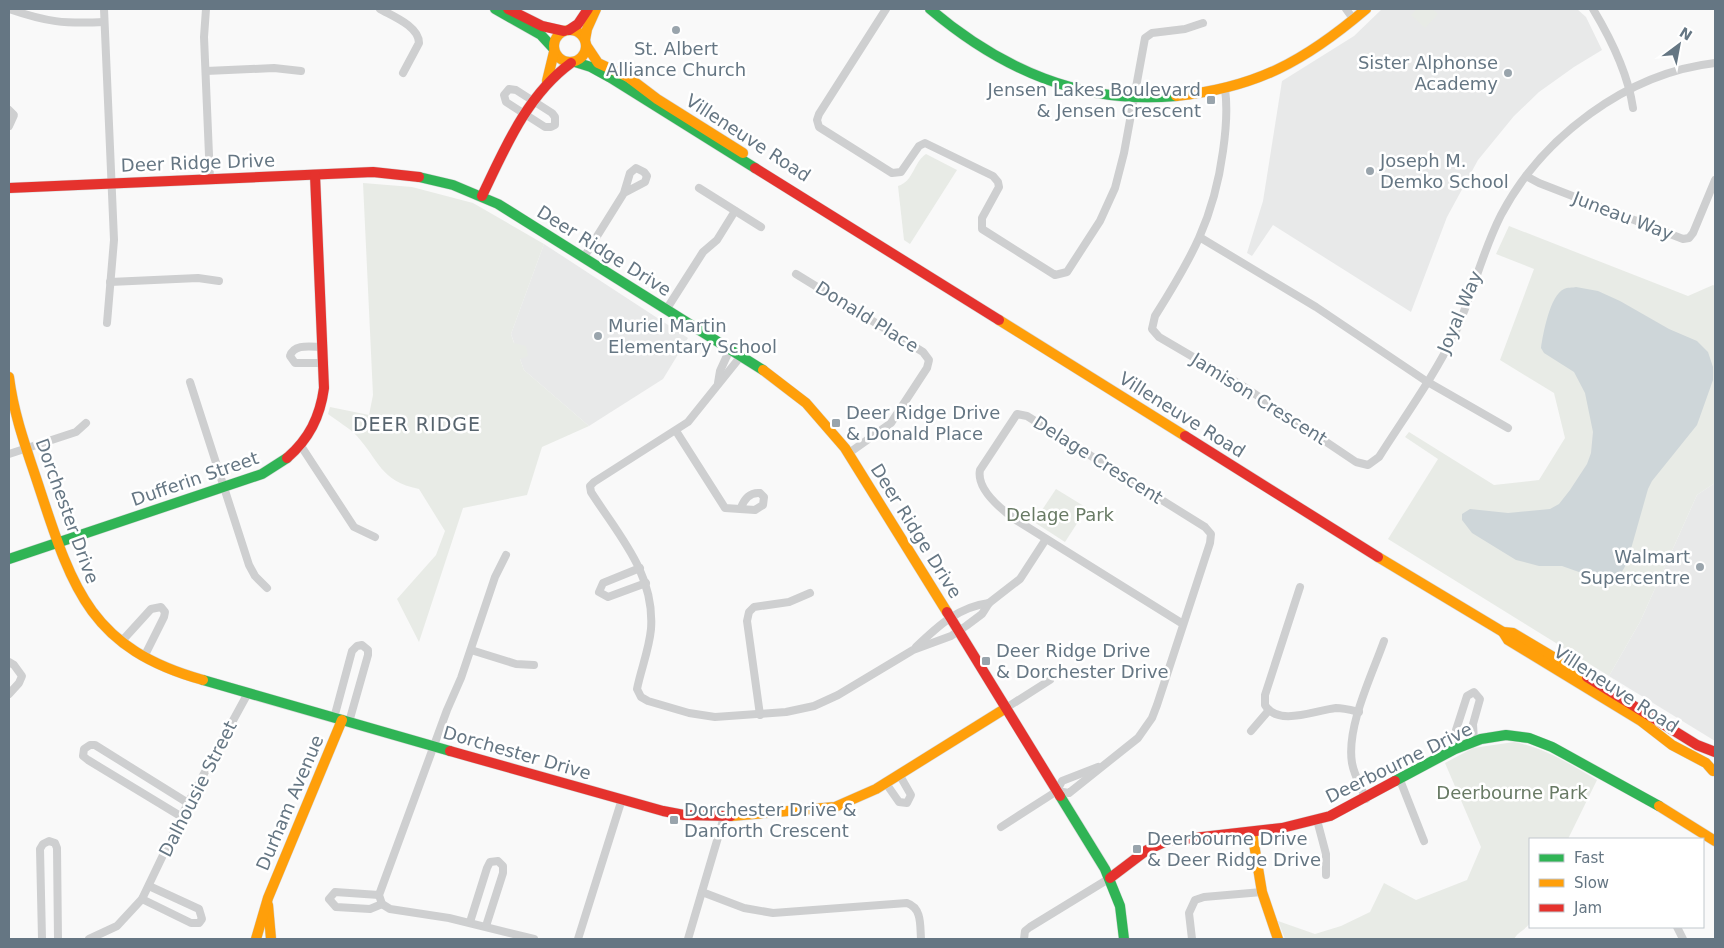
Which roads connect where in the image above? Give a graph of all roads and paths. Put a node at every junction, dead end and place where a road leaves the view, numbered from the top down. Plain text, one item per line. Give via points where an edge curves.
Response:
1 (9, 9) edge
2 (104, 9) edge
3 (206, 9) edge
4 (380, 9) edge
5 (494, 9) edge
6 (508, 9) edge
7 (588, 9) edge
8 (596, 9) edge
9 (886, 9) edge
10 (930, 9) edge
11 (1346, 9) edge
12 (1366, 9) edge
13 (1593, 9) edge
14 (1354, 20) junction
15 (104, 22) junction
16 (1203, 23) dead end
17 (566, 30) junction
18 (585, 43) junction
19 (554, 50) junction
20 (573, 62) junction
21 (1715, 63) edge
22 (206, 71) junction
23 (301, 71) dead end
24 (403, 73) dead end
25 (547, 82) junction
26 (1225, 89) junction
27 (1631, 90) junction
28 (1133, 97) junction
29 (534, 102) junction
30 (1633, 108) dead end
31 (9, 110) edge
32 (526, 115) junction
33 (9, 126) edge
34 (315, 175) junction
35 (1526, 176) junction
36 (210, 179) junction
37 (1715, 180) edge
38 (111, 183) junction
39 (9, 188) edge
40 (700, 188) dead end
41 (624, 193) dead end
42 (482, 196) junction
43 (735, 211) junction
44 (845, 223) junction
45 (761, 228) dead end
46 (1201, 238) junction
47 (584, 258) junction
48 (796, 274) dead end
49 (219, 281) dead end
50 (110, 282) junction
51 (666, 310) junction
52 (107, 323) dead end
53 (323, 347) junction
54 (730, 350) junction
55 (741, 356) junction
56 (324, 363) junction
57 (9, 377) edge
58 (1426, 381) junction
59 (190, 382) dead end
60 (718, 382) junction
61 (86, 423) dead end
62 (1508, 428) dead end
63 (676, 431) junction
64 (301, 446) junction
65 (26, 449) junction
66 (849, 453) junction
67 (9, 454) edge
68 (223, 487) junction
69 (741, 508) dead end
70 (375, 537) dead end
71 (1046, 539) junction
72 (58, 543) junction
73 (506, 555) dead end
74 (9, 559) edge
75 (640, 568) junction
76 (646, 583) junction
77 (1300, 587) dead end
78 (267, 588) dead end
79 (810, 593) dead end
80 (989, 603) junction
81 (950, 618) junction
82 (1183, 624) junction
83 (958, 631) junction
84 (1503, 632) junction
85 (1384, 641) dead end
86 (121, 642) junction
87 (470, 650) junction
88 (913, 650) junction
89 (144, 657) junction
90 (9, 662) edge
91 (534, 666) dead end
92 (1050, 680) dead end
93 (248, 693) junction
94 (9, 694) edge
95 (1006, 708) junction
96 (1268, 710) junction
97 (1359, 712) junction
98 (760, 715) junction
99 (341, 720) junction
100 (1250, 731) dead end
101 (1474, 741) junction
102 (434, 746) junction
103 (1455, 749) junction
104 (1715, 752) edge
105 (1715, 758) edge
106 (1101, 766) junction
107 (1714, 773) edge
108 (899, 774) junction
109 (1400, 780) junction
110 (886, 782) junction
111 (1057, 791) junction
112 (1366, 798) junction
113 (622, 799) junction
114 (188, 803) junction
115 (182, 817) junction
116 (724, 817) junction
117 (1317, 820) junction
118 (1001, 826) dead end
119 (1252, 832) junction
120 (1424, 841) dead end
121 (1715, 841) edge
122 (1326, 874) dead end
123 (1110, 878) junction
124 (150, 886) junction
125 (702, 892) junction
126 (1262, 892) junction
127 (379, 895) junction
128 (268, 898) junction
129 (142, 899) junction
130 (382, 904) junction
131 (470, 922) junction
132 (486, 926) junction
133 (42, 939) edge
134 (58, 939) edge
135 (89, 939) edge
136 (256, 939) edge
137 (271, 939) edge
138 (534, 939) edge
139 (578, 939) edge
140 (688, 939) edge
141 (921, 939) edge
142 (1024, 939) edge
143 (1124, 939) edge
144 (1192, 939) edge
145 (1278, 939) edge

1 - 15 street via 58,23
2 - 15 street
3 - 22 street
4 - 24 street via 419,37
5 - 19 street via 538,32
6 - 17 street via 542,26
7 - 17 street via 582,19
8 - 18 street via 586,29
9 - 28 street via 819,114 819,126 892,173 901,172 919,146 925,143 993,176 999,187 982,218 982,229 1051,274 1067,272 1109,203 1122,166
10 - 28 street via 971,42 1022,71 1085,91
11 - 14 street
12 - 14 street
13 - 27 street
14 - 26 street via 1289,65
15 - 38 street
16 - 28 street via 1147,35 1142,44
17 - 18 street via 578,32
17 - 19 street via 555,38
18 - 20 street via 584,54
18 - 44 street, Villeneuve Road via 598,63 634,81
19 - 20 street via 563,61
19 - 25 street
20 - 25 street
20 - 44 street, Villeneuve Road via 600,72
21 - 27 street via 1681,70
22 - 23 street via 274,68
22 - 36 street
25 - 29 street
26 - 28 street via 1177,98
26 - 46 street via 1227,117 1221,168
27 - 30 street
27 - 35 street, Joyal Way via 1578,124 1554,144
29 - 32 street
29 - 32 street via 555,117 555,124 545,127
29 - 32 street via 516,90 509,89 504,95 506,102
31 - 33 street via 14,115
32 - 42 street
34 - 36 street, Deer Ridge Drive
34 - 42 street, Deer Ridge Drive via 373,172 410,175 445,182
34 - 53 street, Dufferin Street
35 - 37 street, Juneau Way via 1683,239 1693,233
35 - 58 street, Joyal Way via 1501,216 1455,332
36 - 38 street, Deer Ridge Drive
38 - 39 street, Deer Ridge Drive
38 - 50 street via 114,240
40 - 43 street
41 - 47 street
42 - 47 street, Deer Ridge Drive
43 - 45 street
43 - 51 street
44 - 84 street, Villeneuve Road
46 - 58 street via 1316,307
46 - 58 street, Jamison Crescent via 1153,319 1153,332 1253,393 1356,462 1368,465 1376,460
47 - 51 street, Deer Ridge Drive
48 - 66 street, Donald Place via 923,352 929,360 891,423
49 - 50 street via 198,278
50 - 52 street
51 - 54 street, Deer Ridge Drive
53 - 56 street, Dufferin Street
53 - 56 street via 297,347 290,356 298,364
54 - 55 street, Deer Ridge Drive
54 - 60 street
55 - 60 street via 727,376
55 - 66 street, Deer Ridge Drive via 803,400
56 - 64 street, Dufferin Street via 321,408
57 - 65 street, Dorchester Drive
58 - 62 street
59 - 68 street
60 - 63 street via 699,411
61 - 65 street via 76,432
63 - 69 street via 722,506 732,510
63 - 75 street via 590,486
64 - 68 street, Dufferin Street via 274,468
64 - 70 street via 354,527
65 - 67 street
65 - 72 street, Dorchester Drive
66 - 81 street, Deer Ridge Drive
68 - 72 street, Dufferin Street
68 - 78 street via 249,565
71 - 80 street via 1020,579
71 - 82 street, Delage Crescent
71 - 82 street, Delage Crescent via 1002,509 980,478 982,466 1019,413 1210,532 1212,540
72 - 74 street, Dufferin Street
72 - 86 street, Dorchester Drive via 70,579 82,600 95,618
73 - 87 street
75 - 76 street
75 - 76 street via 603,582 599,592 608,597
76 - 98 street via 651,629 638,694 648,701 702,715
77 - 96 street via 1265,695
79 - 98 street via 789,602 757,606 748,615
80 - 81 street
80 - 83 street via 982,614
81 - 83 street, Deer Ridge Drive
81 - 88 street
82 - 106 street, Delage Crescent via 1152,718 1132,743
83 - 88 street
83 - 95 street, Deer Ridge Drive
84 - 104 street, Villeneuve Road via 1513,633 1673,732
84 - 107 street, Villeneuve Road via 1508,640 1641,721 1672,745 1706,763
85 - 97 street
86 - 89 street, Dorchester Drive
86 - 89 street via 151,609 161,607 164,617
87 - 91 street
87 - 102 street
88 - 98 street via 814,706
89 - 93 street, Dorchester Drive via 182,674
90 - 94 street via 22,676
92 - 95 street
93 - 99 street, Dorchester Drive
93 - 114 street, Dalhousie Street
95 - 108 street, Dorchester Drive
95 - 111 street, Deer Ridge Drive
96 - 97 street via 1286,715 1336,708
96 - 100 street
97 - 112 street via 1352,737 1352,756
99 - 99 street via 368,655 368,650 362,645 352,651
99 - 102 street, Dorchester Drive
99 - 128 street, Durham Avenue
101 - 103 street, Deerbourne Drive
101 - 103 street via 1473,724 1480,699 1477,693 1472,692 1467,696 1456,726
101 - 121 street, Deerbourne Drive via 1506,735 1541,742 1651,801
102 - 113 street, Dorchester Drive
102 - 127 street
103 - 109 street, Deerbourne Drive
105 - 107 street via 1712,765
106 - 111 street, Delage Crescent via 1062,781
106 - 111 street, Delage Crescent via 1069,793
108 - 110 street, Dorchester Drive
108 - 110 street via 911,795 908,803 899,802
109 - 112 street, Deerbourne Drive
109 - 120 street
110 - 116 street, Dorchester Drive via 835,807
111 - 118 street
111 - 123 street, Deer Ridge Drive
112 - 117 street, Deerbourne Drive
113 - 116 street, Dorchester Drive via 684,816
113 - 139 street
114 - 115 street, Dalhousie Street
114 - 115 street via 95,745 87,745 84,749 83,756 88,760
115 - 124 street, Dalhousie Street
116 - 125 street
117 - 119 street, Deerbourne Drive
117 - 122 street via 1326,854
119 - 123 street, Deerbourne Drive via 1167,841 1147,850
119 - 126 street
123 - 142 street via 1030,927 1025,931
123 - 143 street, Deer Ridge Drive via 1120,906
124 - 129 street, Dalhousie Street
124 - 129 street via 200,909 202,920 191,923
125 - 140 street
125 - 141 street via 744,908 773,913 907,903 918,913
126 - 144 street via 1195,900 1189,913
126 - 145 street
127 - 130 street
127 - 130 street via 335,892 329,899 336,906 370,909
128 - 136 street, Durham Avenue
128 - 137 street, Durham Avenue
129 - 135 street, Dalhousie Street via 117,926
130 - 131 street via 390,909
131 - 132 street
131 - 132 street via 487,868 490,862 498,861 503,866 503,873
132 - 138 street
133 - 134 street via 40,849 49,840 57,848

